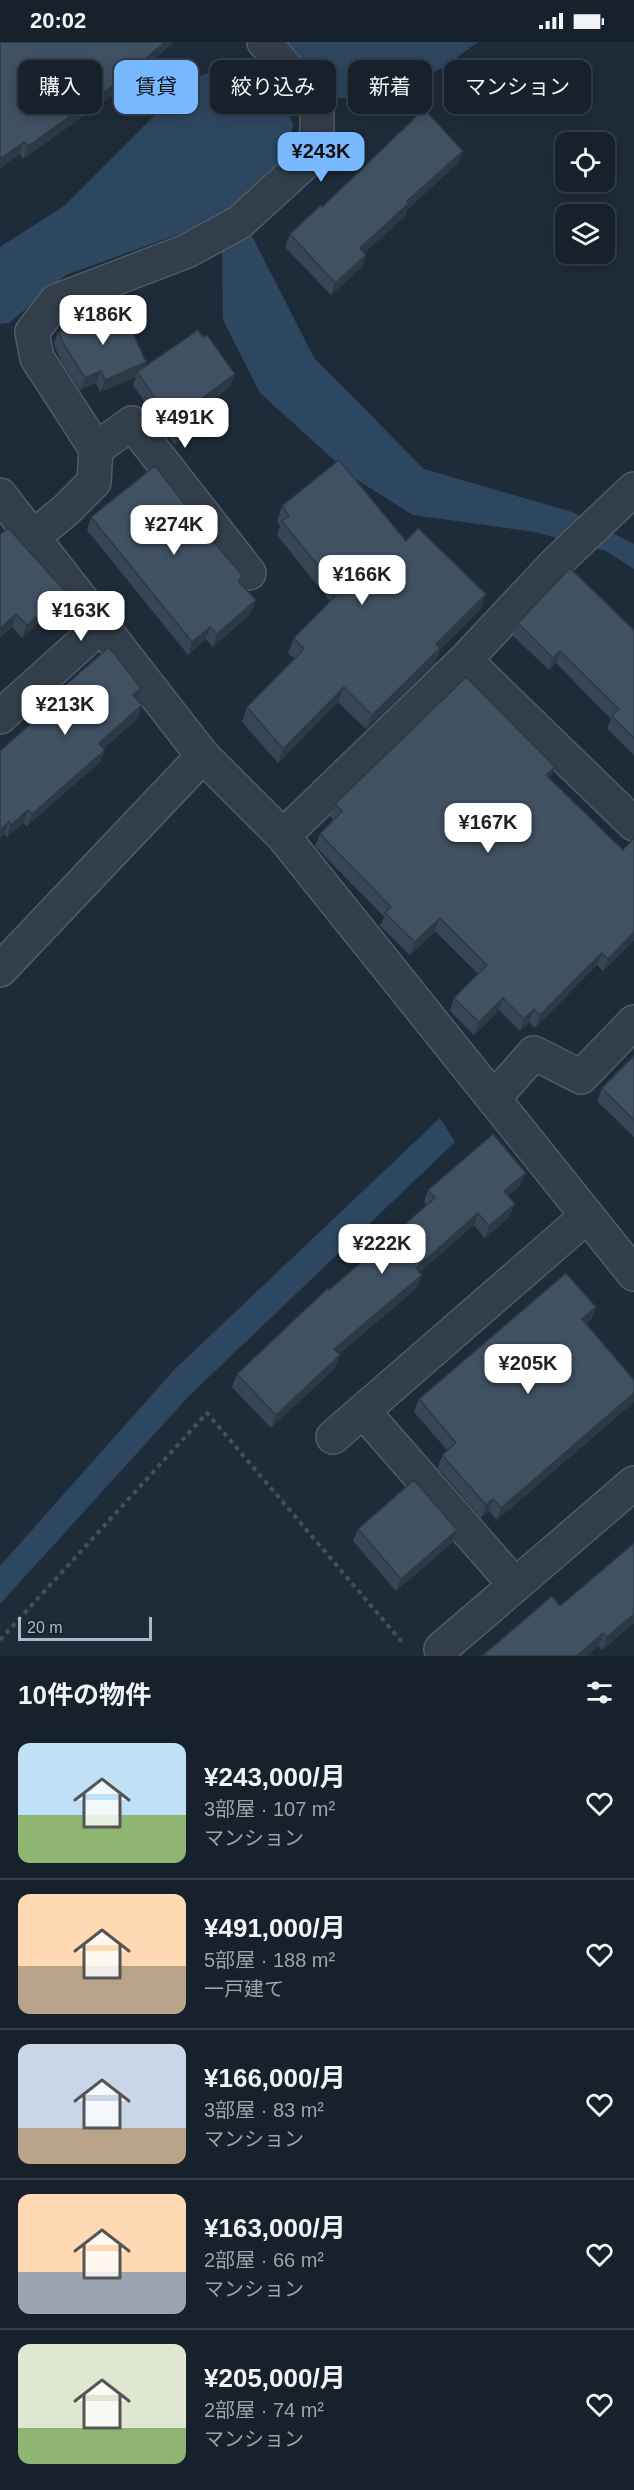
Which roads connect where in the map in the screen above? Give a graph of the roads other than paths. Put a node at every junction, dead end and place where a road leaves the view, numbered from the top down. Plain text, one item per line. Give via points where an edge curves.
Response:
1 (264, 42) edge
2 (96, 449) junction
3 (634, 489) edge
4 (2, 503) edge
5 (32, 538) junction
6 (249, 573) dead end
7 (101, 626) junction
8 (465, 660) junction
9 (0, 717) edge
10 (203, 756) junction
11 (634, 824) edge
12 (283, 836) junction
13 (0, 970) edge
14 (634, 1022) edge
15 (494, 1098) junction
16 (587, 1216) junction
17 (634, 1275) edge
18 (363, 1411) junction
19 (333, 1437) dead end
20 (634, 1483) edge
21 (515, 1585) junction
22 (441, 1649) dead end

1 - 2 street via 317,103 317,131 310,158 240,222 187,251 56,301 32,332 37,358
2 - 5 street via 94,482
2 - 6 street via 132,423
3 - 8 street via 557,562
4 - 5 street
5 - 7 street
7 - 9 street
7 - 10 street
8 - 11 street
8 - 12 street
10 - 12 street
10 - 13 street
12 - 15 street
14 - 15 street via 581,1077 534,1053
15 - 16 street
16 - 17 street
16 - 18 street
18 - 19 street
18 - 21 street
20 - 21 street
21 - 22 street

